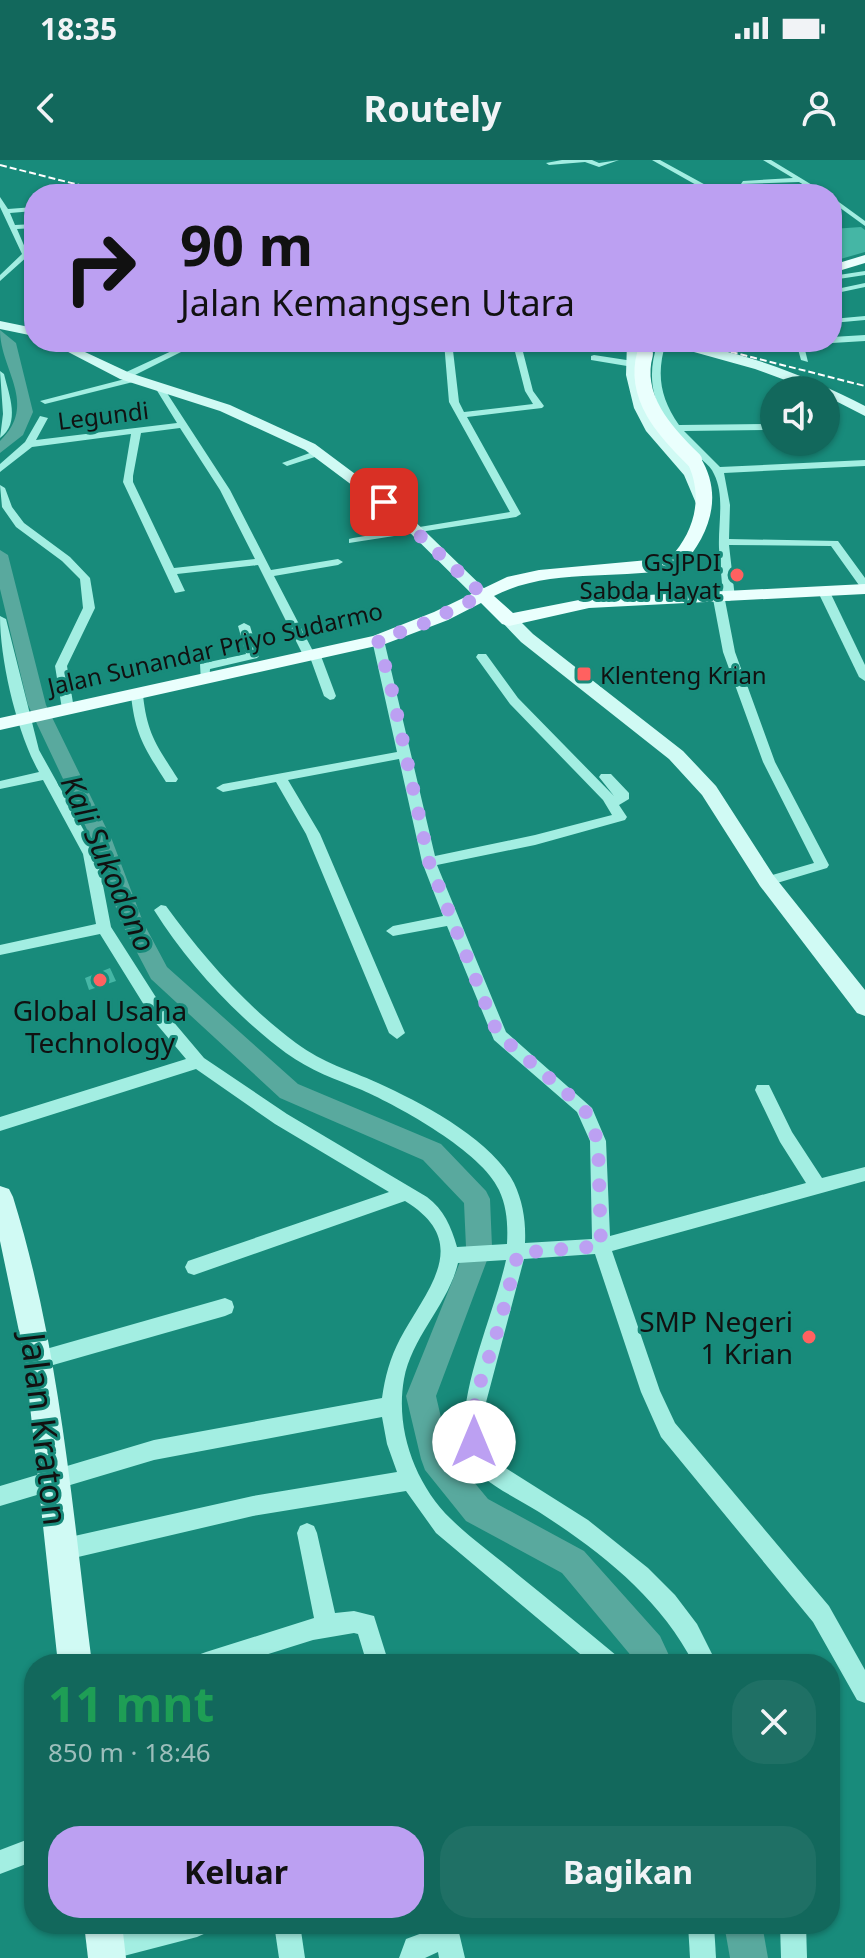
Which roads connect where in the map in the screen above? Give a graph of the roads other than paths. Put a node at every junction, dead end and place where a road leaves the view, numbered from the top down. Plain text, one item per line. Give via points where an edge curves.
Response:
1 (616, 160) edge
2 (655, 160) edge
3 (766, 160) edge
4 (549, 163) dead end
5 (803, 180) junction
6 (743, 183) dead end
7 (701, 184) edge
8 (809, 184) edge
9 (0, 199) edge
10 (842, 207) edge
11 (24, 217) edge
12 (24, 222) edge
13 (865, 224) edge
14 (24, 226) edge
15 (12, 227) junction
16 (24, 231) edge
17 (24, 236) edge
18 (24, 252) edge
19 (24, 259) edge
20 (861, 265) edge
21 (842, 274) edge
22 (0, 279) edge
23 (865, 285) edge
24 (842, 290) edge
25 (865, 318) edge
26 (842, 320) edge
27 (0, 325) edge
28 (24, 328) edge
29 (865, 338) edge
30 (842, 339) edge
31 (76, 352) edge
32 (177, 352) edge
33 (449, 352) edge
34 (519, 352) edge
35 (632, 352) edge
36 (646, 352) edge
37 (658, 352) edge
38 (703, 352) edge
39 (802, 352) edge
40 (594, 358) dead end
41 (805, 360) dead end
42 (0, 376) edge
43 (787, 376) edge
44 (130, 378) junction
45 (160, 389) junction
46 (649, 398) junction
47 (840, 399) edge
48 (45, 401) dead end
49 (865, 412) edge
50 (461, 415) junction
51 (43, 418) dead end
52 (181, 425) junction
53 (760, 427) edge
54 (677, 428) junction
55 (136, 433) junction
56 (0, 435) edge
57 (29, 444) junction
58 (318, 453) junction
59 (287, 463) dead end
60 (865, 463) edge
61 (0, 469) edge
62 (718, 470) junction
63 (0, 488) edge
64 (703, 511) junction
65 (415, 530) junction
66 (353, 541) dead end
67 (724, 542) junction
68 (260, 562) junction
69 (338, 562) dead end
70 (169, 572) junction
71 (266, 574) junction
72 (865, 587) edge
73 (179, 591) dead end
74 (824, 592) junction
75 (483, 595) junction
76 (724, 598) junction
77 (509, 620) junction
78 (1, 625) edge
79 (244, 626) dead end
80 (378, 640) junction
81 (313, 656) junction
82 (482, 657) dead end
83 (865, 677) edge
84 (205, 680) junction
85 (137, 695) junction
86 (330, 696) dead end
87 (65, 710) junction
88 (31, 717) junction
89 (0, 724) edge
90 (406, 754) junction
91 (46, 775) junction
92 (606, 777) dead end
93 (171, 779) dead end
94 (281, 779) junction
95 (0, 785) edge
96 (223, 788) dead end
97 (617, 801) junction
98 (429, 862) junction
99 (767, 881) junction
100 (161, 910) dead end
101 (452, 920) junction
102 (104, 928) junction
103 (393, 931) dead end
104 (0, 950) edge
105 (865, 1007) edge
106 (397, 1033) dead end
107 (198, 1062) junction
108 (763, 1090) dead end
109 (0, 1124) edge
110 (865, 1174) edge
111 (818, 1187) junction
112 (408, 1193) junction
113 (1, 1204) edge
114 (601, 1246) junction
115 (512, 1253) junction
116 (456, 1254) junction
117 (194, 1267) dead end
118 (225, 1307) dead end
119 (39, 1360) junction
120 (390, 1406) junction
121 (52, 1479) junction
122 (409, 1480) junction
123 (0, 1496) edge
124 (307, 1533) dead end
125 (61, 1550) junction
126 (326, 1625) junction
127 (74, 1654) edge
128 (234, 1654) edge
129 (375, 1654) edge
130 (597, 1654) edge
131 (701, 1654) edge
132 (865, 1692) edge
133 (24, 1853) edge
134 (0, 1862) edge
135 (149, 1934) edge
136 (288, 1934) edge
137 (702, 1934) edge
138 (793, 1934) edge
139 (448, 1939) edge
140 (105, 1943) edge
141 (292, 1958) edge
142 (412, 1958) edge
143 (703, 1958) edge
144 (794, 1958) edge

1 - 4 street via 599,165 586,160
2 - 7 street
3 - 5 street
5 - 6 street
5 - 8 street
9 - 15 street
10 - 13 street
11 - 15 street
12 - 15 street
14 - 15 street
15 - 16 street
15 - 17 street
15 - 18 street
19 - 22 street
20 - 21 street
23 - 24 street
25 - 26 street
27 - 28 main road
29 - 30 street
31 - 44 main road
32 - 44 street
33 - 50 street via 454,402
34 - 50 street via 529,391 539,406
35 - 40 street
35 - 46 main road
36 - 64 main road, bridge via 648,403 657,423 694,460 705,481
37 - 46 street
38 - 43 main road
39 - 41 street
42 - 56 street via 10,418
44 - 45 main road
44 - 48 street
45 - 52 street
45 - 58 main road via 247,417
46 - 54 street
46 - 64 main road via 652,430 697,483
47 - 49 main road
50 - 65 street via 517,513
51 - 57 street
52 - 55 street, Legundi
52 - 68 street via 225,490
53 - 54 street
54 - 62 street
55 - 57 street, Legundi
55 - 70 street via 128,482
57 - 61 street
58 - 59 street
58 - 65 main road
60 - 62 street
62 - 67 street via 727,518
63 - 87 street via 20,525 85,578 89,608 61,666
64 - 75 main road, Jalan Sunandar Priyo Sudarmo via 689,548 675,563 530,577
65 - 66 street
65 - 75 main road
67 - 72 street via 830,542
67 - 76 street
68 - 70 street
68 - 71 street
69 - 71 street
70 - 73 street
71 - 81 street
72 - 74 main road
74 - 76 main road
74 - 83 street
75 - 77 main road
75 - 80 main road, Jalan Sunandar Priyo Sudarmo
76 - 77 main road via 564,606
76 - 99 street via 729,652 769,762 822,865
77 - 99 main road via 676,755 709,791
78 - 88 street
79 - 84 street via 253,656 204,667
80 - 81 main road, Jalan Sunandar Priyo Sudarmo
80 - 90 street
81 - 84 main road, Jalan Sunandar Priyo Sudarmo
81 - 86 street
82 - 97 street via 537,727
84 - 85 main road, Jalan Sunandar Priyo Sudarmo
85 - 87 main road, Jalan Sunandar Priyo Sudarmo
85 - 93 street via 145,738
87 - 88 main road, Jalan Sunandar Priyo Sudarmo
88 - 89 main road, Jalan Sunandar Priyo Sudarmo
88 - 91 street via 33,750
90 - 94 street
90 - 98 street
91 - 95 street
91 - 102 street via 90,854
92 - 97 street via 624,796
94 - 96 street
94 - 106 street via 313,834
97 - 98 street via 619,818
98 - 101 street
99 - 105 main road
100 - 115 street via 208,970 284,1044 319,1067 376,1090 481,1157 502,1179 513,1204
101 - 103 street
101 - 114 street via 500,1036 572,1096 589,1117 598,1141
102 - 104 street
102 - 107 street via 160,1017
107 - 109 street
107 - 112 street via 281,1119
108 - 111 street
110 - 111 street
111 - 114 street
112 - 116 street via 433,1212
112 - 117 street
113 - 119 main road, Jalan Kraton via 20,1263
114 - 115 street
114 - 132 street via 672,1439 821,1614
115 - 116 street
115 - 131 street via 498,1329 474,1402 472,1432 479,1458 585,1529 649,1585 687,1629
116 - 120 street via 394,1376
118 - 119 street
119 - 121 main road, Jalan Kraton
120 - 121 street via 154,1450
120 - 122 street
121 - 123 street
121 - 125 main road, Jalan Kraton
122 - 125 street via 253,1506
122 - 130 street via 443,1526
124 - 126 street
125 - 127 main road, Jalan Kraton
126 - 128 street
126 - 129 street via 364,1622
133 - 134 street
135 - 140 street
136 - 141 street
137 - 143 street
138 - 144 street
139 - 142 street via 415,1948

